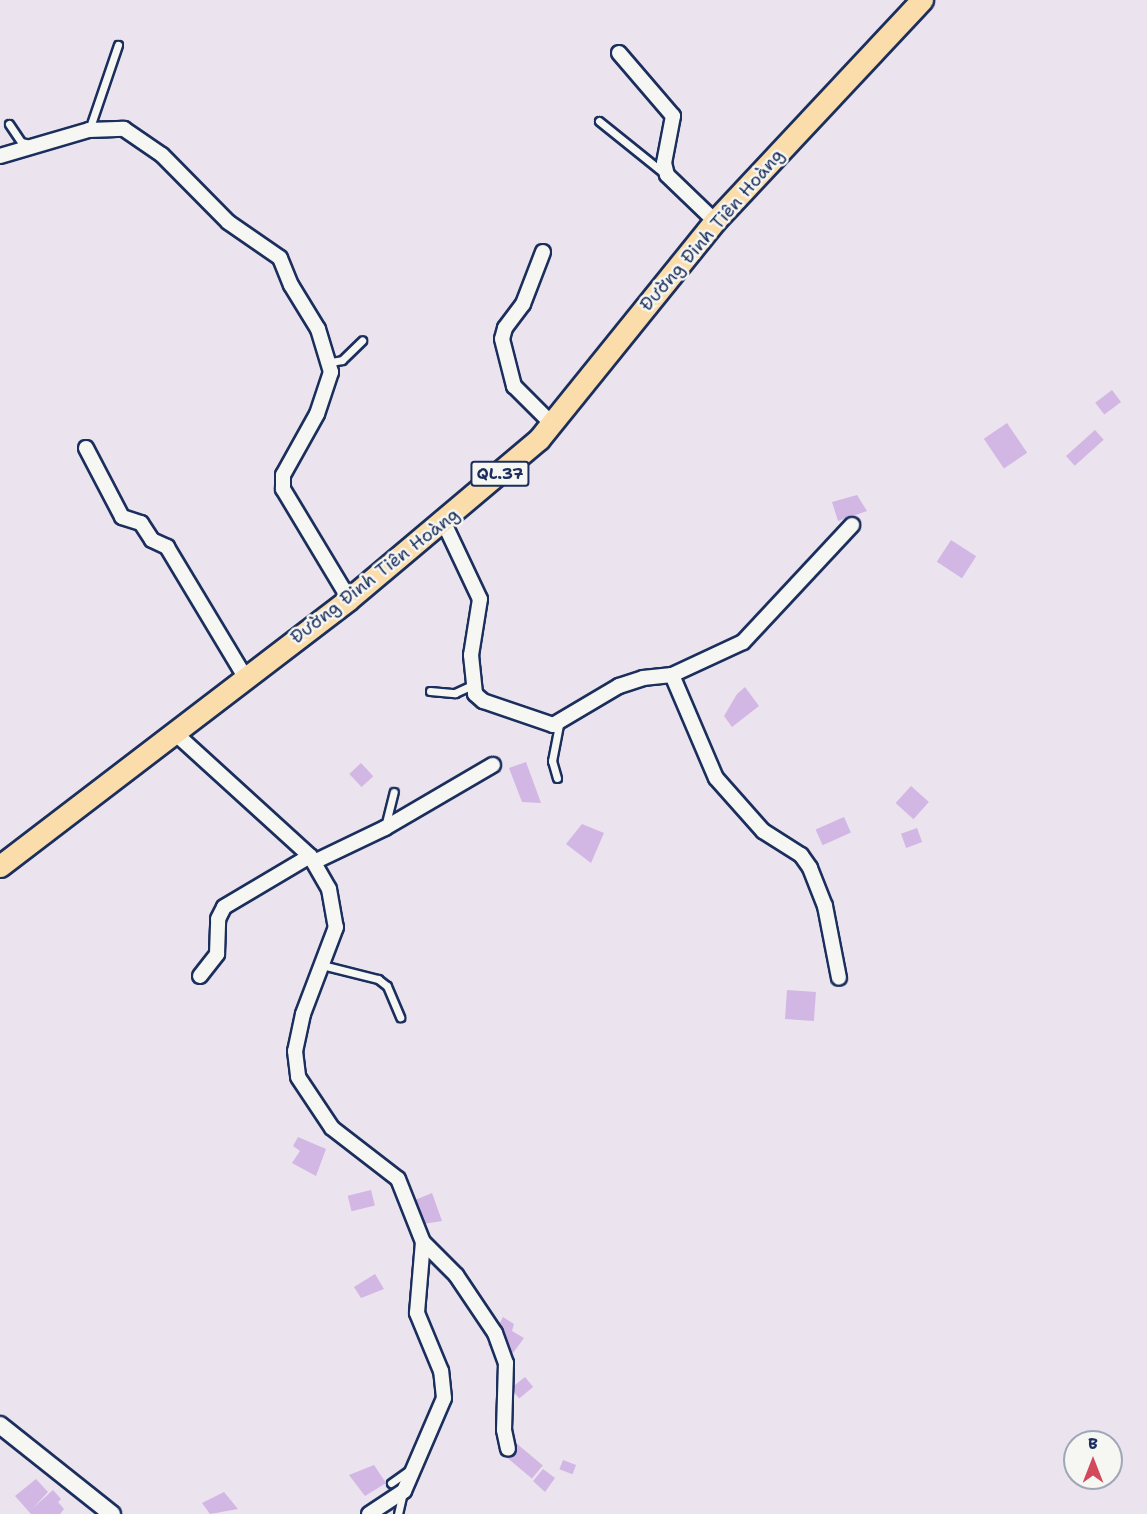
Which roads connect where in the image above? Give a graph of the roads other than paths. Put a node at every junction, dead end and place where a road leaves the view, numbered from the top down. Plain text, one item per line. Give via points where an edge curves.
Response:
1 (922, 0) edge
2 (118, 45) dead end
3 (619, 53) dead end
4 (599, 121) dead end
5 (9, 124) dead end
6 (89, 130) junction
7 (38, 144) junction
8 (0, 156) edge
9 (667, 175) junction
10 (715, 221) junction
11 (543, 252) dead end
12 (363, 341) dead end
13 (331, 362) junction
14 (553, 425) junction
15 (86, 448) dead end
16 (444, 523) junction
17 (852, 525) dead end
18 (349, 599) junction
19 (672, 675) junction
20 (245, 677) junction
21 (472, 685) junction
22 (430, 691) dead end
23 (559, 724) junction
24 (176, 734) junction
25 (493, 765) dead end
26 (557, 778) dead end
27 (394, 792) dead end
28 (385, 828) junction
29 (312, 859) junction
30 (0, 866) edge
31 (322, 965) junction
32 (200, 976) dead end
33 (839, 978) dead end
34 (399, 1017) dead end
35 (423, 1242) junction
36 (0, 1425) edge
37 (508, 1449) dead end
38 (417, 1465) junction
39 (391, 1483) dead end
40 (404, 1491) junction
41 (112, 1514) edge
42 (369, 1514) edge
43 (398, 1514) edge

1 - 10 main road, Đường Đinh Tiên Hoàng / QL.37
2 - 6 lane
3 - 9 street via 673,116 664,163
4 - 9 lane
5 - 7 lane via 21,142
6 - 7 street
6 - 13 street via 114,127 141,138 228,222 280,258
7 - 8 street
9 - 10 street
10 - 14 main road, Đường Đinh Tiên Hoàng / QL.37
11 - 14 street via 523,304 505,328 502,339 514,386
12 - 13 lane via 342,360
13 - 18 street via 325,395 282,481 287,496
14 - 16 main road, Đường Đinh Tiên Hoàng / QL.37
15 - 20 street via 122,517 141,523 152,540 167,547
16 - 18 main road, Đường Đinh Tiên Hoàng / QL.37
16 - 21 street via 480,599 471,655
17 - 19 street via 743,642
18 - 20 main road, Đường Đinh Tiên Hoàng / QL.37
19 - 23 street via 619,686
19 - 33 street via 716,778 756,824 801,855 810,868 825,906
20 - 24 main road, Đường Đinh Tiên Hoàng / QL.37
21 - 22 lane via 454,693
21 - 23 street via 483,700 546,724
23 - 26 lane via 552,760
24 - 29 street
24 - 30 main road, Đường Đinh Tiên Hoàng / QL.37
25 - 28 street
27 - 28 lane
28 - 29 street
29 - 31 street via 329,889 337,917 334,937
29 - 32 street via 224,907 218,919 217,954
31 - 34 lane via 378,979 387,986
31 - 35 street via 298,1036 298,1077 332,1128 398,1179
35 - 37 street via 456,1275 502,1347
35 - 38 street via 417,1313 436,1354 445,1391
36 - 41 street
38 - 39 lane
38 - 40 street
40 - 42 street
40 - 43 lane

